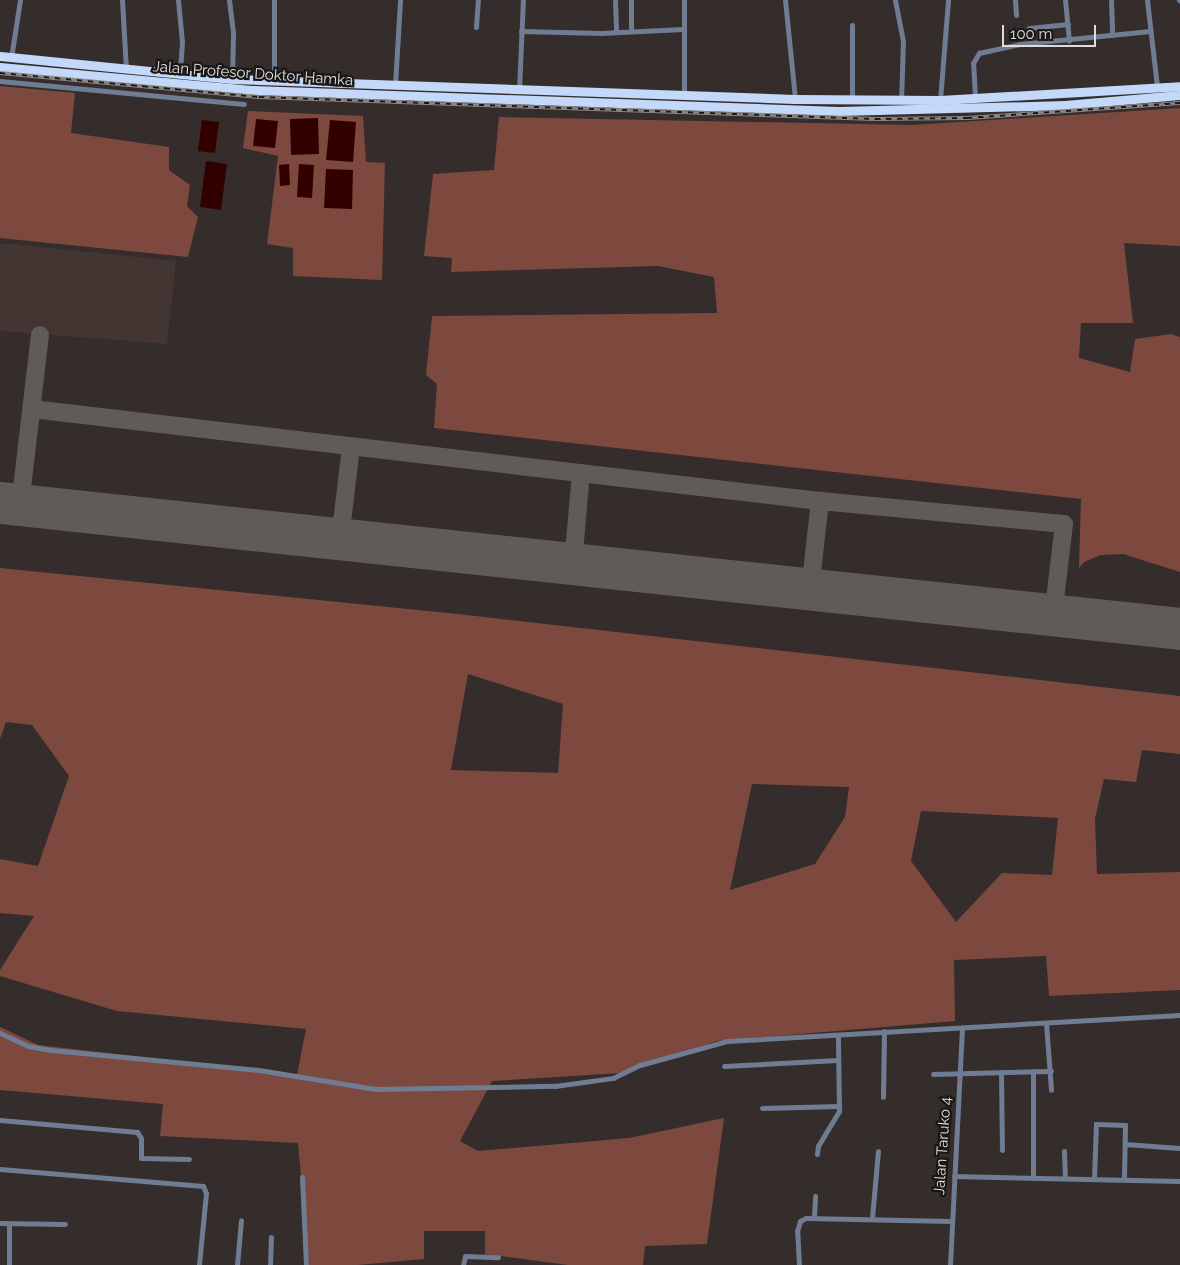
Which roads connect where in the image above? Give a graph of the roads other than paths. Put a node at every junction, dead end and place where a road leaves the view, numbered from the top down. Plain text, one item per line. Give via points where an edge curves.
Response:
1 (20, 0) edge
2 (122, 0) edge
3 (178, 0) edge
4 (229, 0) edge
5 (274, 0) edge
6 (400, 0) edge
7 (478, 0) edge
8 (523, 0) edge
9 (615, 0) edge
10 (631, 0) edge
11 (684, 0) edge
12 (785, 0) edge
13 (895, 0) edge
14 (948, 0) edge
15 (1015, 0) edge
16 (1065, 0) edge
17 (1111, 0) edge
18 (1147, 0) edge
19 (1016, 14) dead end
20 (1068, 24) junction
21 (852, 25) dead end
22 (476, 27) dead end
23 (1029, 28) dead end
24 (683, 29) junction
25 (631, 30) junction
26 (521, 31) junction
27 (1150, 31) junction
28 (616, 32) junction
29 (1112, 35) junction
30 (1070, 41) junction
31 (0, 56) edge
32 (11, 58) junction
33 (51, 62) junction
34 (0, 67) edge
35 (126, 69) junction
36 (50, 72) junction
37 (180, 74) junction
38 (232, 79) junction
39 (0, 81) edge
40 (274, 81) junction
41 (323, 82) junction
42 (395, 85) junction
43 (1180, 86) edge
44 (1157, 87) junction
45 (455, 88) junction
46 (519, 90) junction
47 (322, 93) junction
48 (592, 93) junction
49 (616, 94) junction
50 (1065, 94) junction
51 (1180, 95) edge
52 (684, 96) junction
53 (454, 98) junction
54 (975, 98) junction
55 (795, 99) junction
56 (839, 100) junction
57 (852, 100) junction
58 (901, 100) junction
59 (940, 100) junction
60 (244, 104) dead end
61 (592, 104) junction
62 (615, 104) junction
63 (1065, 105) junction
64 (839, 111) junction
65 (1180, 1015) edge
66 (1046, 1024) junction
67 (962, 1030) junction
68 (884, 1032) junction
69 (0, 1033) edge
70 (838, 1036) junction
71 (838, 1060) junction
72 (724, 1066) dead end
73 (1033, 1071) junction
74 (1051, 1071) junction
75 (1001, 1072) junction
76 (933, 1074) dead end
77 (960, 1074) junction
78 (1051, 1090) dead end
79 (883, 1097) dead end
80 (839, 1106) junction
81 (762, 1108) dead end
82 (0, 1120) edge
83 (1125, 1144) junction
84 (1180, 1148) edge
85 (1002, 1150) dead end
86 (878, 1151) dead end
87 (1064, 1151) dead end
88 (817, 1154) dead end
89 (189, 1159) dead end
90 (0, 1169) edge
91 (954, 1176) junction
92 (302, 1177) dead end
93 (1033, 1177) junction
94 (1065, 1178) junction
95 (1094, 1178) junction
96 (1124, 1178) junction
97 (1180, 1181) edge
98 (815, 1196) dead end
99 (814, 1217) junction
100 (872, 1218) junction
101 (241, 1220) dead end
102 (951, 1221) junction
103 (0, 1223) edge
104 (9, 1224) junction
105 (65, 1224) dead end
106 (271, 1237) dead end
107 (498, 1257) dead end
108 (9, 1265) edge
109 (199, 1265) edge
110 (236, 1265) edge
111 (270, 1265) edge
112 (306, 1265) edge
113 (463, 1265) edge
114 (799, 1265) edge
115 (950, 1265) edge

1 - 32 street
2 - 35 street
3 - 37 street via 182,42
4 - 38 street via 233,35
5 - 40 street
6 - 42 street
7 - 22 street
8 - 26 street
9 - 28 street
10 - 25 street
11 - 24 street
12 - 55 street
13 - 58 street via 903,41
14 - 59 street
15 - 19 street
16 - 20 street
17 - 29 street
18 - 27 street
20 - 23 street
20 - 30 street
21 - 57 street
24 - 25 street
24 - 52 street
25 - 28 street
26 - 28 street
26 - 46 street
27 - 29 street
27 - 44 street
29 - 30 street
30 - 54 street via 1011,46 976,54 972,63
31 - 32 highway, Jalan Profesor Doktor Hamka
32 - 33 highway, Jalan Profesor Doktor Hamka
33 - 35 highway, Jalan Profesor Doktor Hamka
33 - 36 highway
34 - 36 highway, Jalan Profesor Doktor Hamka
35 - 37 highway, Jalan Profesor Doktor Hamka
36 - 47 highway, Jalan Profesor Doktor Hamka
37 - 38 highway, Jalan Profesor Doktor Hamka
38 - 40 highway, Jalan Profesor Doktor Hamka
39 - 60 street
40 - 41 highway, Jalan Profesor Doktor Hamka
41 - 42 highway, Jalan Profesor Doktor Hamka
41 - 47 highway
42 - 45 highway, Jalan Profesor Doktor Hamka
43 - 44 highway, Jalan Profesor Doktor Hamka
44 - 50 highway, Jalan Profesor Doktor Hamka
45 - 46 highway, Jalan Profesor Doktor Hamka
45 - 53 highway
46 - 48 highway, Jalan Profesor Doktor Hamka
47 - 53 highway, Jalan Profesor Doktor Hamka
48 - 49 highway, Jalan Profesor Doktor Hamka
48 - 61 highway
49 - 52 highway, Jalan Profesor Doktor Hamka
49 - 62 highway
50 - 54 highway, Jalan Profesor Doktor Hamka
50 - 63 highway
51 - 63 highway, Jalan Profesor Doktor Hamka
52 - 55 highway, Jalan Profesor Doktor Hamka
53 - 61 highway, Jalan Profesor Doktor Hamka
54 - 59 highway, Jalan Profesor Doktor Hamka
55 - 56 highway, Jalan Profesor Doktor Hamka
56 - 57 highway, Jalan Profesor Doktor Hamka
56 - 64 highway
57 - 58 highway, Jalan Profesor Doktor Hamka
58 - 59 highway, Jalan Profesor Doktor Hamka
61 - 62 highway, Jalan Profesor Doktor Hamka
62 - 64 highway, Jalan Profesor Doktor Hamka
63 - 64 highway, Jalan Profesor Doktor Hamka
65 - 66 street
66 - 67 street
66 - 74 street
67 - 68 street
67 - 77 street, Jalan Taruko 4
68 - 70 street
68 - 79 street
69 - 70 street via 28,1046 51,1050 231,1066 374,1090 414,1086 555,1086 613,1078 640,1065 722,1042
70 - 71 street
71 - 72 street
71 - 80 street
73 - 74 street
73 - 75 street
73 - 93 street
74 - 78 street
75 - 77 street
75 - 85 street
76 - 77 street
77 - 91 street, Jalan Taruko 4
80 - 81 street
80 - 88 street via 835,1122 818,1146
82 - 89 street via 137,1132 141,1138 142,1158
83 - 84 street
83 - 95 street via 1125,1125 1096,1124
83 - 96 street
86 - 100 street
87 - 94 street
90 - 109 street via 203,1186 206,1192
91 - 93 street
91 - 102 street, Jalan Taruko 4
92 - 112 street
93 - 94 street
94 - 95 street
95 - 96 street
96 - 97 street
98 - 99 street
99 - 100 street
99 - 114 street via 799,1224
100 - 102 street
101 - 110 street
102 - 115 street, Jalan Taruko 4
103 - 104 street
104 - 105 street
104 - 108 street
106 - 111 street
107 - 113 street via 465,1256

